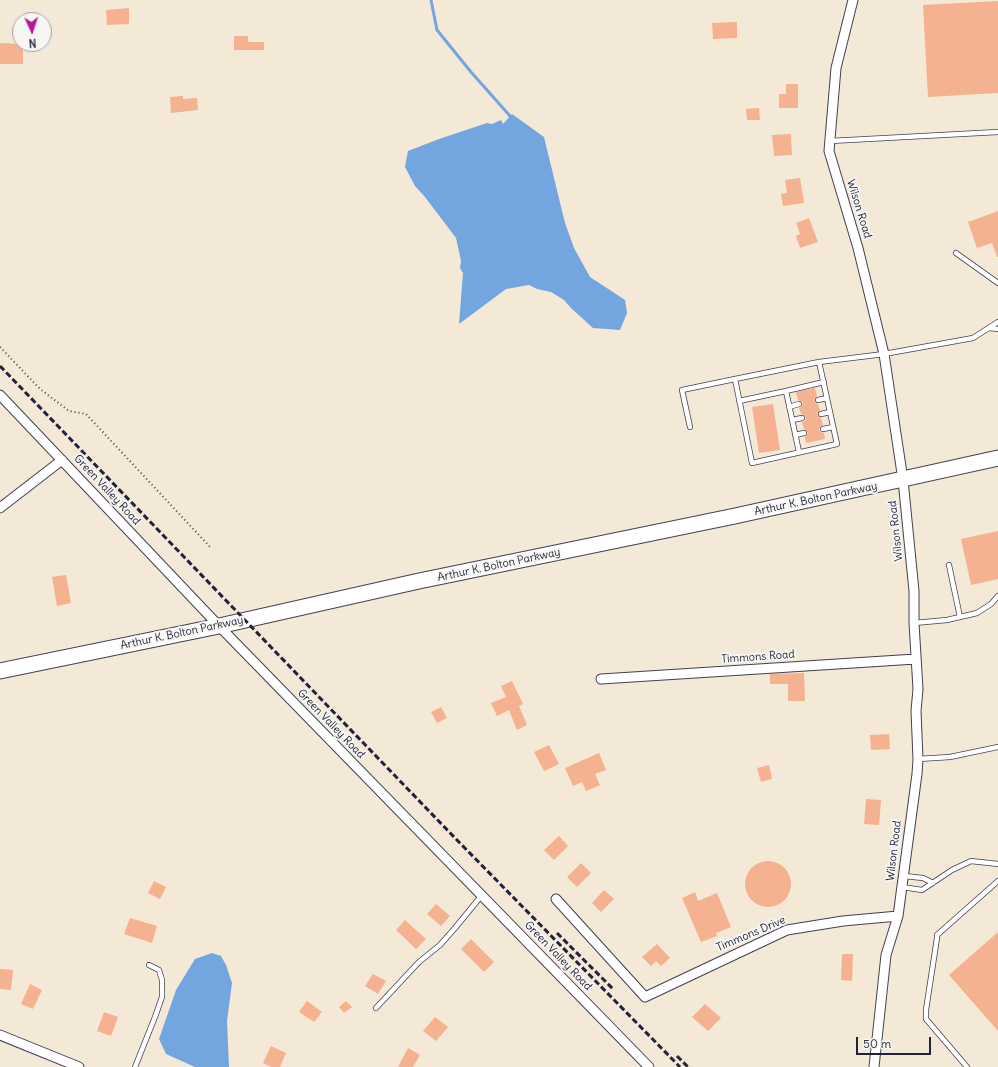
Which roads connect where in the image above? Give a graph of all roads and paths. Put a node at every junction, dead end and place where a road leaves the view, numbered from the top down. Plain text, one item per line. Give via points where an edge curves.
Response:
1 (853, 0) edge
2 (998, 132) edge
3 (830, 141) junction
4 (956, 253) dead end
5 (998, 283) edge
6 (998, 322) edge
7 (989, 328) junction
8 (998, 329) edge
9 (0, 347) edge
10 (884, 354) junction
11 (820, 362) junction
12 (735, 379) junction
13 (824, 382) junction
14 (786, 391) junction
15 (0, 395) edge
16 (827, 398) junction
17 (818, 400) dead end
18 (739, 401) junction
19 (799, 404) dead end
20 (789, 407) junction
21 (830, 412) junction
22 (820, 414) dead end
23 (802, 418) dead end
24 (792, 420) junction
25 (690, 427) dead end
26 (833, 427) junction
27 (823, 429) dead end
28 (804, 433) dead end
29 (795, 435) junction
30 (799, 452) junction
31 (998, 458) edge
32 (62, 460) junction
33 (902, 480) junction
34 (0, 508) edge
35 (211, 548) dead end
36 (949, 565) dead end
37 (998, 596) edge
38 (960, 617) junction
39 (914, 623) junction
40 (219, 626) junction
41 (916, 659) junction
42 (0, 671) edge
43 (601, 679) dead end
44 (998, 747) edge
45 (918, 759) junction
46 (998, 864) edge
47 (904, 876) junction
48 (998, 882) edge
49 (933, 883) junction
50 (902, 887) junction
51 (482, 895) junction
52 (556, 899) dead end
53 (898, 916) junction
54 (149, 965) dead end
55 (376, 1008) dead end
56 (0, 1034) edge
57 (79, 1067) edge
58 (135, 1067) edge
59 (649, 1067) edge
60 (874, 1067) edge
61 (967, 1067) edge

1 - 3 street, Wilson Road via 836,68
2 - 3 lane
3 - 10 street, Wilson Road via 829,151 858,248
4 - 5 lane
6 - 7 lane
7 - 8 lane
7 - 10 lane via 972,338
9 - 35 path via 40,389 69,411 86,414
10 - 11 lane
10 - 33 street, Wilson Road
11 - 12 lane
11 - 13 lane
12 - 18 lane
12 - 25 lane via 682,390
13 - 14 lane
13 - 16 lane
14 - 18 lane
14 - 20 lane
15 - 32 street, Green Valley Road
16 - 17 lane
16 - 21 lane
18 - 30 lane via 752,463
19 - 20 lane
20 - 24 lane
21 - 22 lane
21 - 26 lane
23 - 24 lane
24 - 29 lane
26 - 27 lane
26 - 30 lane via 837,444
28 - 29 lane
29 - 30 lane
31 - 33 main road, Arthur K. Bolton Parkway
32 - 34 street
32 - 40 street, Green Valley Road
33 - 39 street, Wilson Road via 914,591
33 - 40 main road, Arthur K. Bolton Parkway via 419,581
36 - 38 lane
37 - 38 lane via 977,613
38 - 39 lane
39 - 41 street, Wilson Road
40 - 42 main road, Arthur K. Bolton Parkway
40 - 51 street, Green Valley Road
41 - 43 street, Timmons Road
41 - 45 street, Wilson Road
44 - 45 lane via 950,757
45 - 47 street, Wilson Road
46 - 49 lane via 971,861
47 - 49 lane via 923,878
47 - 50 street, Wilson Road
48 - 61 lane via 937,938 926,1018
49 - 50 lane via 922,890
50 - 53 street, Wilson Road
51 - 55 lane via 440,944 419,962
51 - 59 street, Green Valley Road
52 - 53 street, Timmons Drive via 645,997 787,930
53 - 60 street, Wilson Road via 886,955
54 - 58 lane via 159,970 162,997
56 - 57 street

